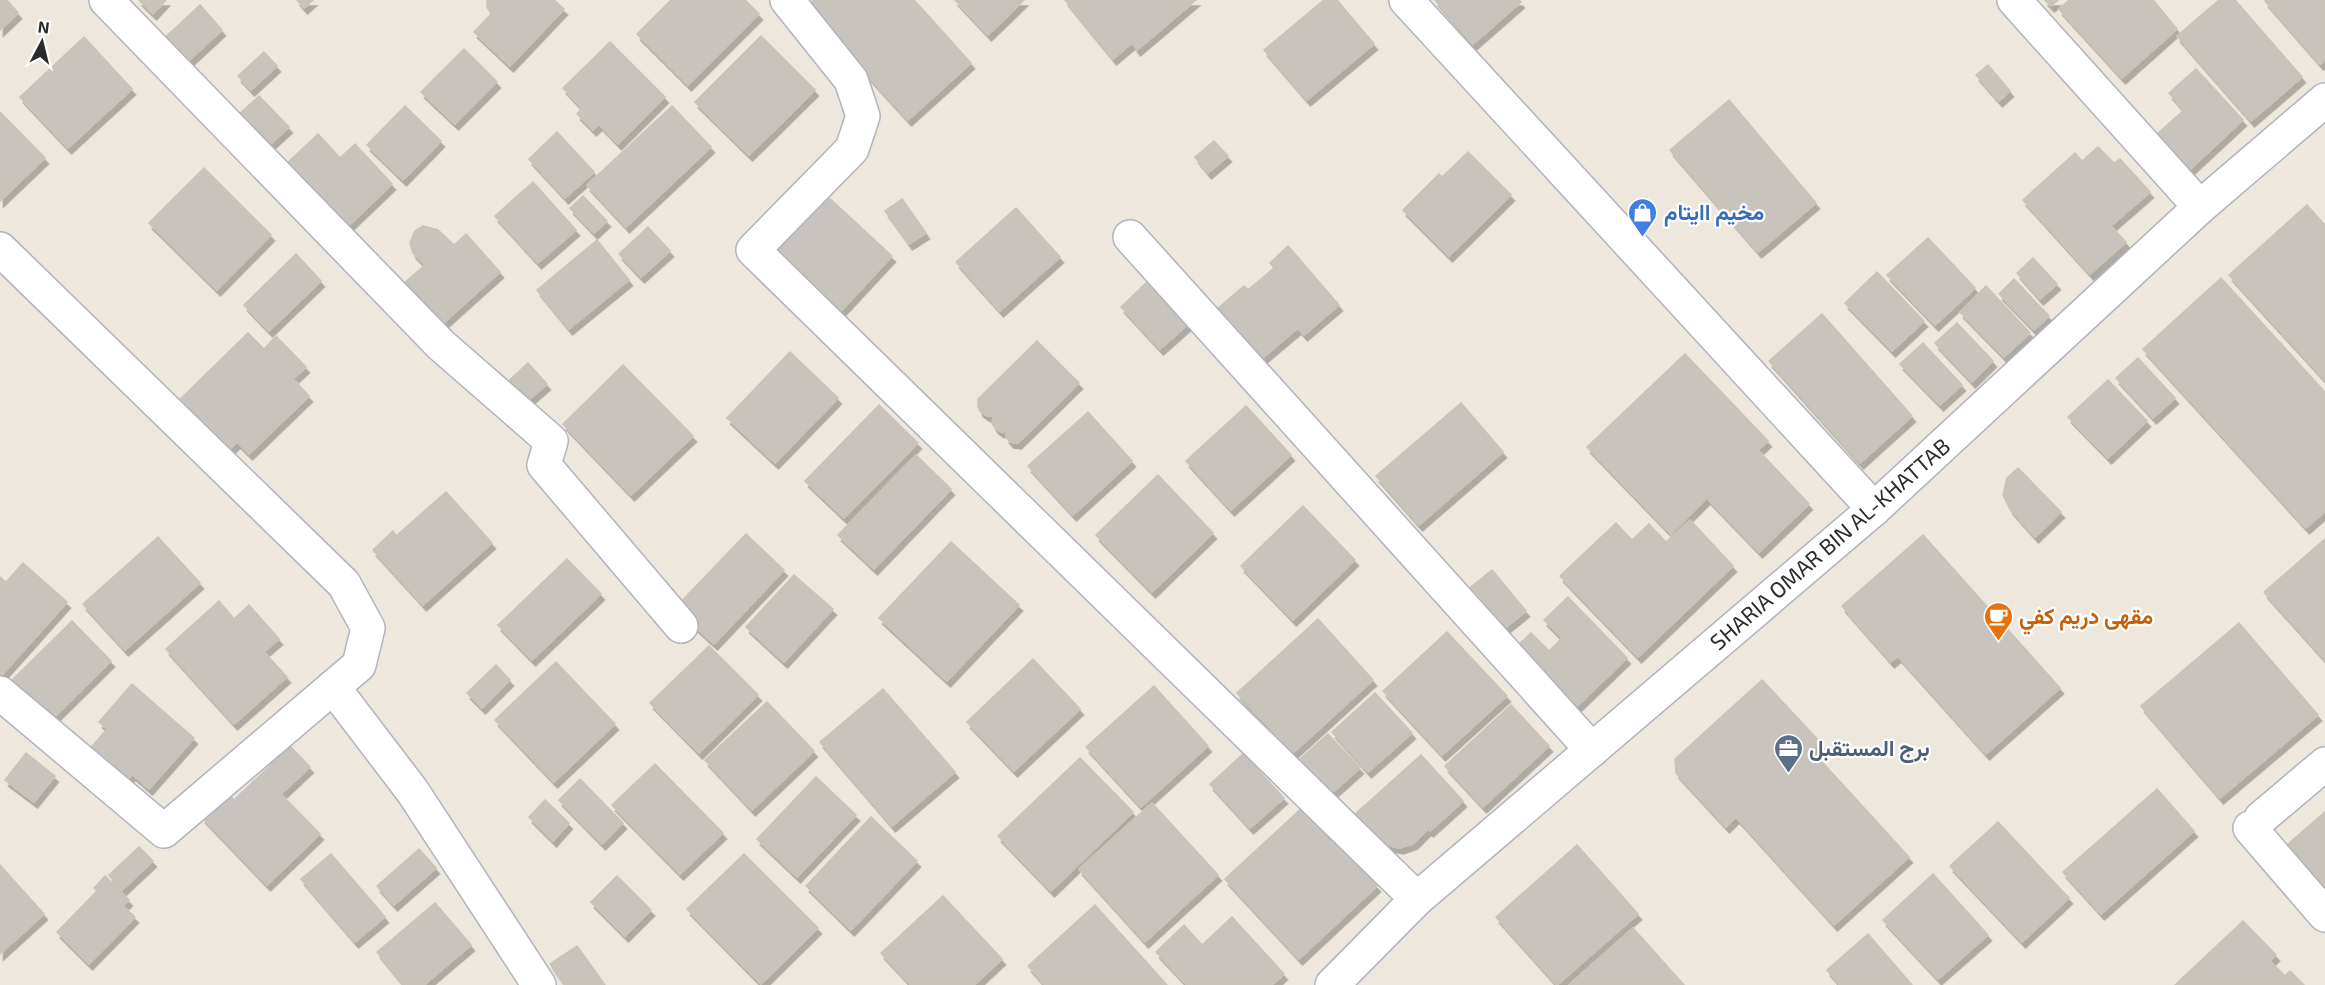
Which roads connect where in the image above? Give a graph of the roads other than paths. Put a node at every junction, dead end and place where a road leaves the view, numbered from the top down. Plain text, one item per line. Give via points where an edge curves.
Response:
1 (106, 0) edge
2 (787, 0) edge
3 (1406, 0) edge
4 (2014, 0) edge
5 (2325, 100) edge
6 (2200, 207) junction
7 (1130, 237) dead end
8 (0, 249) edge
9 (1874, 509) junction
10 (681, 626) dead end
11 (333, 687) junction
12 (0, 693) edge
13 (1592, 750) junction
14 (2325, 764) edge
15 (1418, 900) junction
16 (2325, 915) edge
17 (539, 985) edge
18 (1332, 985) edge

1 - 10 street via 441,345 551,441 544,465
2 - 15 street via 851,80 863,116 852,149 753,250
3 - 9 street
4 - 6 street
5 - 6 street, SHARIA OMAR BIN AL-KHATTAB
6 - 9 street, SHARIA OMAR BIN AL-KHATTAB
7 - 13 street
8 - 11 street via 344,584 368,628 359,665
9 - 13 street, SHARIA OMAR BIN AL-KHATTAB
11 - 12 street via 164,831
11 - 17 street via 413,792
13 - 15 street, SHARIA OMAR BIN AL-KHATTAB
14 - 16 street via 2256,823
15 - 18 street, SHARIA OMAR BIN AL-KHATTAB

